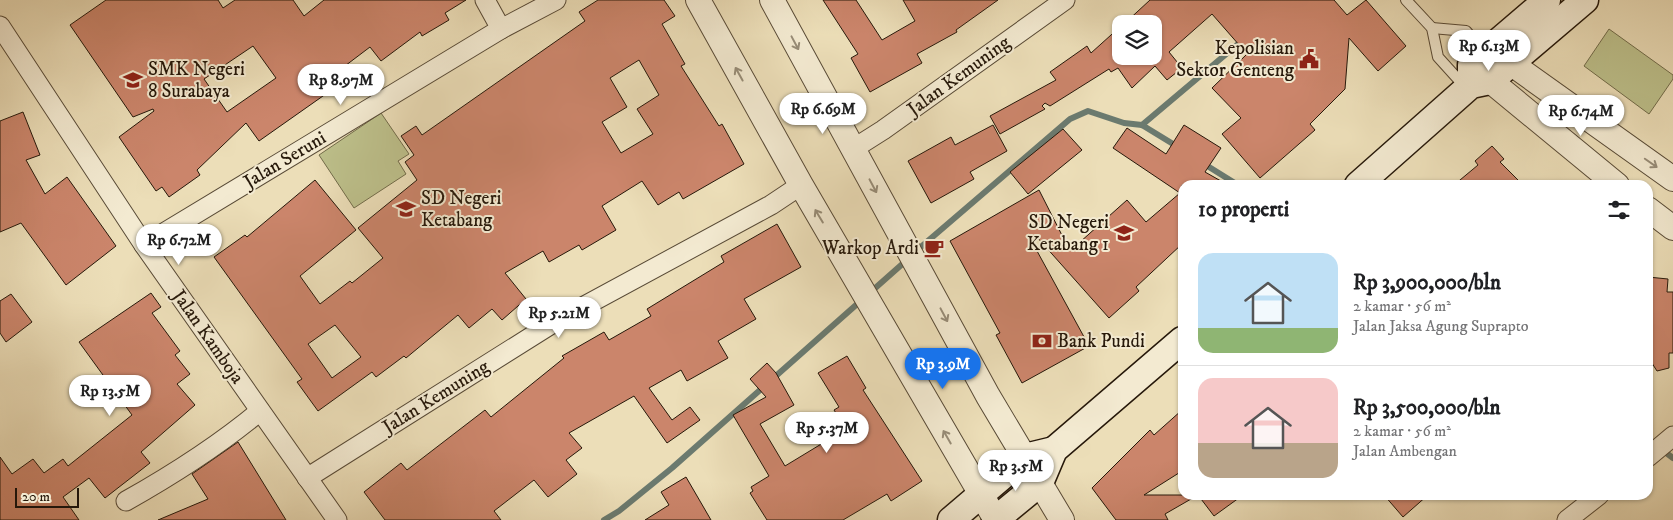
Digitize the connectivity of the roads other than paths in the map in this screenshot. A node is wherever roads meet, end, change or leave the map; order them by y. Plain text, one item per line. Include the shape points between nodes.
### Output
1 (485, 0) edge
2 (556, 0) edge
3 (698, 0) edge
4 (772, 0) edge
5 (1065, 0) edge
6 (1406, 0) edge
7 (1547, 0) edge
8 (1585, 0) edge
9 (0, 26) edge
10 (1432, 28) junction
11 (501, 29) junction
12 (1511, 64) junction
13 (1479, 70) junction
14 (853, 149) junction
15 (1673, 179) edge
16 (1363, 180) edge
17 (1611, 180) edge
18 (801, 185) junction
19 (1653, 213) edge
20 (1673, 228) edge
21 (144, 245) junction
22 (1178, 343) edge
23 (260, 411) junction
24 (1669, 439) edge
25 (1054, 450) junction
26 (1653, 453) edge
27 (1025, 457) junction
28 (307, 478) junction
29 (1040, 483) junction
30 (980, 494) junction
31 (1593, 500) edge
32 (126, 501) dead end
33 (338, 520) edge
34 (951, 520) edge
35 (995, 520) edge
36 (1062, 520) edge
37 (1567, 520) edge

1 - 11 street
2 - 11 street, Jalan Seruni
18 -> 3 street
4 -> 14 street
5 - 14 street, Jalan Kemuning
6 - 10 lane
7 - 13 main road
8 - 12 main road
9 - 21 street, Jalan Kamboja
10 - 13 lane via 1438,57
10 - 13 lane via 1466,32
11 - 21 street, Jalan Seruni
12 - 13 main road
12 -> 15 street
13 - 16 main road
13 - 17 street
14 -> 27 street via 988,396
18 - 28 street, Jalan Kemuning via 771,205 553,323
30 -> 18 street
19 - 20 street
21 - 23 street, Jalan Kamboja
22 - 25 main road
23 - 28 street, Jalan Kamboja
23 - 32 street via 229,438
24 - 26 street
25 - 27 main road
25 - 29 main road
27 - 29 street
27 - 30 main road
28 - 33 street, Jalan Kamboja
29 - 35 main road
29 - 36 street
30 - 34 main road
30 - 35 street
31 - 37 street

